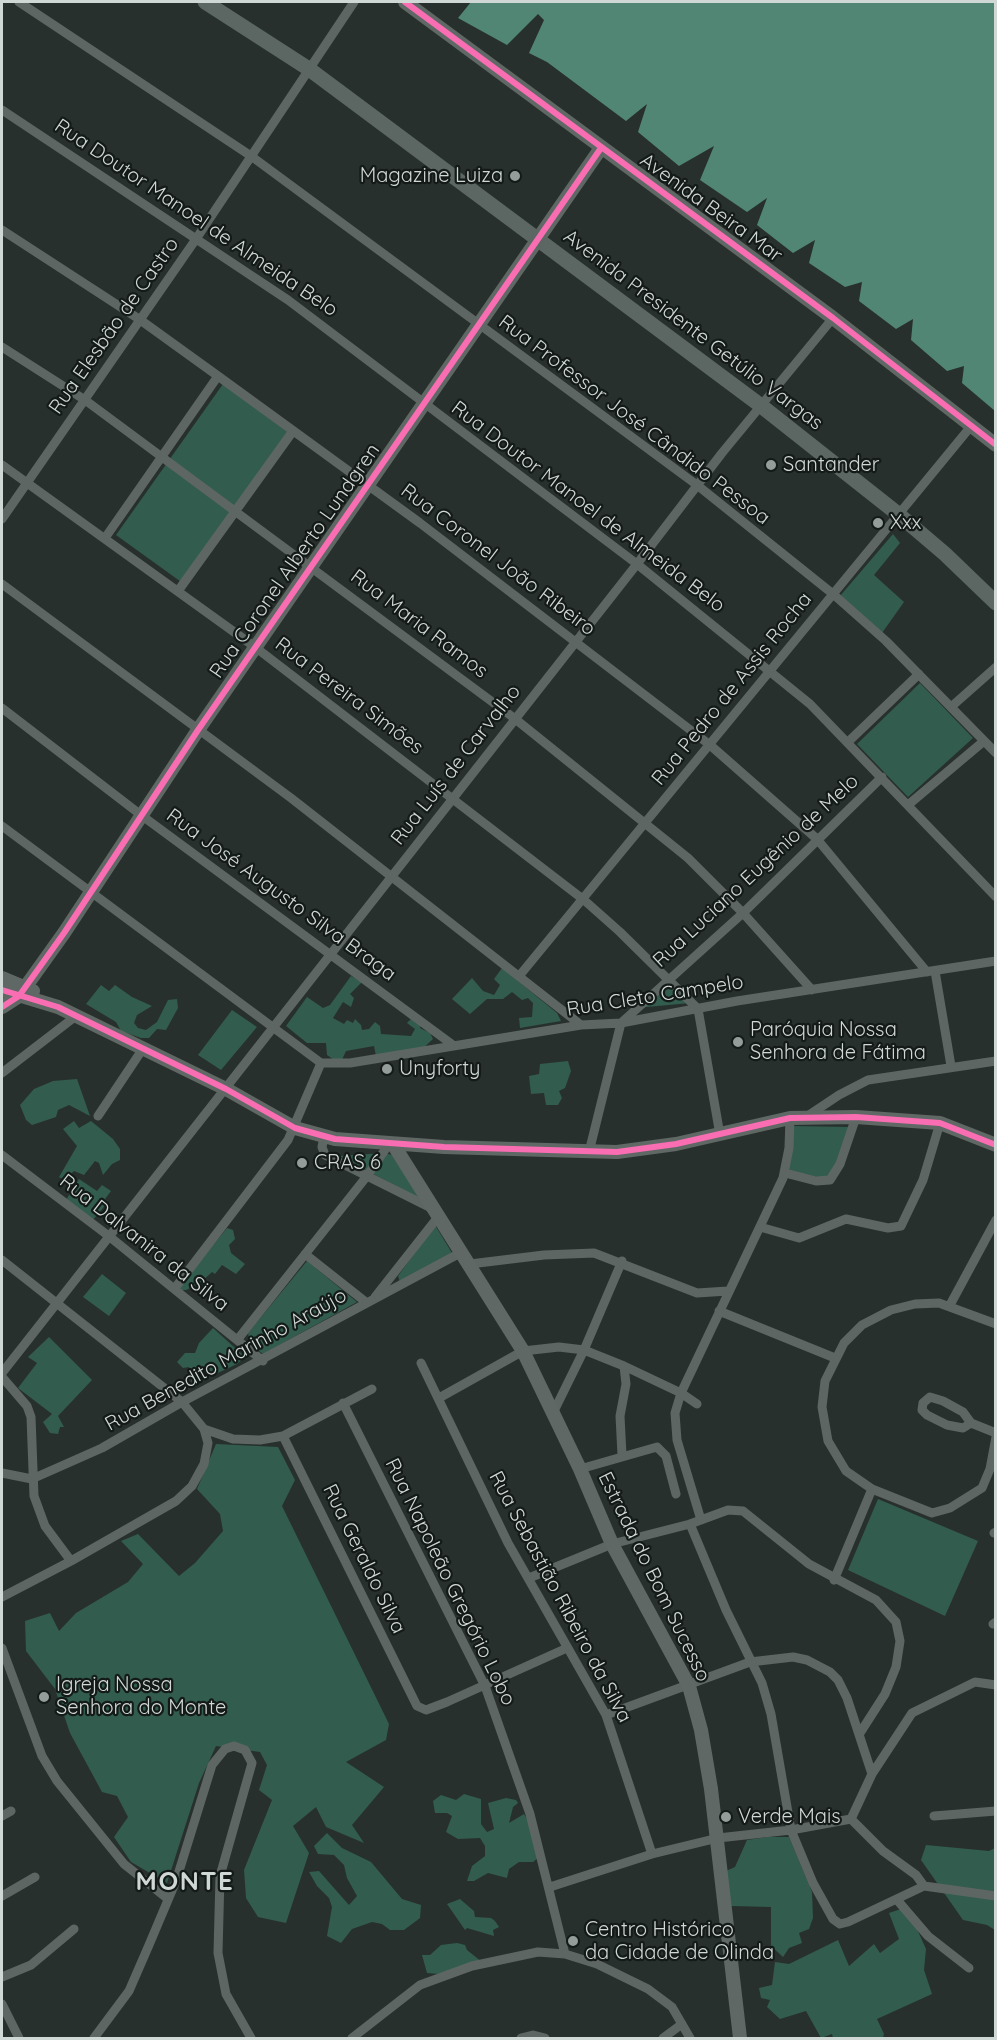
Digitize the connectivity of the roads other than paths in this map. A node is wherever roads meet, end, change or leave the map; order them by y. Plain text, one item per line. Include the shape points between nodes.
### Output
1 (19, 2) edge
2 (205, 2) edge
3 (354, 2) edge
4 (405, 2) edge
5 (309, 69) junction
6 (2, 110) edge
7 (601, 148) junction
8 (251, 156) junction
9 (2, 230) edge
10 (537, 237) junction
11 (196, 239) junction
12 (833, 318) junction
13 (139, 319) junction
14 (476, 325) junction
15 (2, 347) edge
16 (218, 376) junction
17 (85, 400) junction
18 (423, 404) junction
19 (760, 405) junction
20 (972, 425) junction
21 (293, 431) junction
22 (996, 445) edge
23 (161, 457) junction
24 (2, 465) edge
25 (27, 482) junction
26 (369, 485) junction
27 (697, 485) junction
28 (236, 511) junction
29 (898, 514) junction
30 (2, 519) edge
31 (105, 538) junction
32 (637, 564) junction
33 (313, 567) junction
34 (2, 584) edge
35 (178, 591) junction
36 (832, 594) junction
37 (996, 603) edge
38 (576, 641) junction
39 (255, 647) junction
40 (996, 667) edge
41 (770, 670) junction
42 (919, 674) junction
43 (951, 707) junction
44 (2, 708) edge
45 (514, 718) junction
46 (198, 730) junction
47 (984, 741) junction
48 (848, 742) junction
49 (710, 745) junction
50 (996, 753) edge
51 (882, 777) junction
52 (453, 798) junction
53 (908, 805) junction
54 (141, 815) junction
55 (645, 823) junction
56 (2, 826) edge
57 (817, 839) junction
58 (392, 876) junction
59 (91, 892) junction
60 (996, 897) edge
61 (584, 900) junction
62 (743, 913) junction
63 (331, 952) junction
64 (996, 962) edge
65 (931, 972) junction
66 (520, 975) junction
67 (2, 978) edge
68 (666, 981) junction
69 (2, 990) edge
70 (812, 990) junction
71 (22, 992) junction
72 (2, 1007) edge
73 (698, 1009) junction
74 (76, 1016) junction
75 (621, 1023) junction
76 (581, 1025) junction
77 (273, 1028) junction
78 (453, 1045) junction
79 (144, 1047) junction
80 (996, 1061) edge
81 (321, 1063) junction
82 (951, 1066) junction
83 (2, 1071) edge
84 (226, 1089) junction
85 (98, 1116) dead end
86 (806, 1117) junction
87 (856, 1117) junction
88 (790, 1118) junction
89 (940, 1123) junction
90 (295, 1128) junction
91 (720, 1135) junction
92 (324, 1137) junction
93 (391, 1144) junction
94 (996, 1145) edge
95 (589, 1152) junction
96 (2, 1155) edge
97 (784, 1173) junction
98 (367, 1176) junction
99 (436, 1213) junction
100 (996, 1220) edge
101 (760, 1227) junction
102 (110, 1237) junction
103 (462, 1252) junction
104 (305, 1254) junction
105 (2, 1260) edge
106 (622, 1261) junction
107 (470, 1264) junction
108 (175, 1288) junction
109 (728, 1291) junction
110 (58, 1302) junction
111 (370, 1302) junction
112 (950, 1305) junction
113 (719, 1311) junction
114 (996, 1324) edge
115 (238, 1339) junction
116 (584, 1350) junction
117 (523, 1351) junction
118 (835, 1358) junction
119 (263, 1361) junction
120 (421, 1364) dead end
121 (624, 1366) junction
122 (2, 1375) edge
123 (372, 1389) dead end
124 (681, 1392) junction
125 (439, 1398) junction
126 (182, 1402) junction
127 (343, 1403) junction
128 (697, 1404) dead end
129 (553, 1413) junction
130 (972, 1424) junction
131 (204, 1429) junction
132 (996, 1435) edge
133 (283, 1436) junction
134 (622, 1455) junction
135 (580, 1468) junction
136 (2, 1473) edge
137 (32, 1479) junction
138 (872, 1489) junction
139 (676, 1494) dead end
140 (701, 1520) junction
141 (690, 1524) junction
142 (612, 1544) junction
143 (71, 1561) junction
144 (529, 1578) junction
145 (834, 1580) junction
146 (2, 1597) edge
147 (2, 1648) edge
148 (567, 1648) junction
149 (750, 1662) junction
150 (996, 1685) edge
151 (485, 1686) junction
152 (689, 1686) junction
153 (606, 1715) junction
154 (860, 1733) junction
155 (872, 1774) junction
156 (11, 1810) dead end
157 (996, 1811) edge
158 (2, 1816) edge
159 (934, 1816) dead end
160 (851, 1819) junction
161 (792, 1830) junction
162 (718, 1838) junction
163 (652, 1854) junction
164 (35, 1877) dead end
165 (924, 1886) junction
166 (550, 1887) junction
167 (2, 1896) edge
168 (996, 1896) edge
169 (168, 1899) junction
170 (898, 1900) junction
171 (74, 1929) dead end
172 (565, 1954) junction
173 (969, 1968) dead end
174 (2, 1977) edge
175 (2, 2004) edge
176 (682, 2024) junction
177 (19, 2038) edge
178 (94, 2038) edge
179 (251, 2038) edge
180 (352, 2038) edge
181 (521, 2038) edge
182 (545, 2038) edge
183 (663, 2038) edge
184 (690, 2038) edge
185 (740, 2038) edge

1 - 8 street, Rua Professor José Cândido Pessoa
2 - 5 main road, Avenida Presidente Getúlio Vargas
3 - 5 street, Rua Elesbão de Castro
4 - 7 street, Avenida Beira Mar
5 - 8 street, Rua Elesbão de Castro
5 - 10 main road, Avenida Presidente Getúlio Vargas
6 - 11 street, Rua Doutor Manoel de Almeida Belo
7 - 10 street, Rua Coronel Alberto Lundgren
7 - 12 street, Avenida Beira Mar
8 - 11 street, Rua Elesbão de Castro
8 - 14 street, Rua Professor José Cândido Pessoa
9 - 13 street, Rua Coronel João Ribeiro
10 - 14 street, Rua Coronel Alberto Lundgren
10 - 19 main road, Avenida Presidente Getúlio Vargas
11 - 13 street, Rua Elesbão de Castro
11 - 18 street, Rua Doutor Manoel de Almeida Belo via 288,300
12 - 19 street, Rua Luís de Carvalho
12 - 20 street, Avenida Beira Mar
13 - 16 street, Rua Coronel João Ribeiro
13 - 17 street, Rua Elesbão de Castro
14 - 18 street, Rua Coronel Alberto Lundgren
14 - 27 street, Rua Professor José Cândido Pessoa
15 - 17 street, Rua Maria Ramos
16 - 21 street, Rua Coronel João Ribeiro
16 - 23 street
17 - 23 street, Rua Maria Ramos
17 - 25 street, Rua Elesbão de Castro
18 - 26 street, Rua Coronel Alberto Lundgren
18 - 32 street, Rua Doutor Manoel de Almeida Belo
19 - 27 street, Rua Luís de Carvalho
19 - 29 main road, Avenida Presidente Getúlio Vargas
20 - 22 street, Avenida Beira Mar
20 - 29 street, Rua Pedro de Assis Rocha
21 - 26 street, Rua Coronel João Ribeiro
21 - 28 street
23 - 28 street, Rua Maria Ramos
23 - 31 street
24 - 25 street, Rua Pereira Simões
25 - 30 street, Rua Elesbão de Castro
25 - 31 street, Rua Pereira Simões
26 - 33 street, Rua Coronel Alberto Lundgren
26 - 38 street, Rua Coronel João Ribeiro
27 - 32 street, Rua Luís de Carvalho
27 - 36 street, Rua Professor José Cândido Pessoa
28 - 33 street, Rua Maria Ramos
28 - 35 street
29 - 36 street, Rua Pedro de Assis Rocha
29 - 37 main road, Avenida Presidente Getúlio Vargas
31 - 35 street, Rua Pereira Simões
32 - 38 street, Rua Luís de Carvalho
32 - 41 street, Rua Doutor Manoel de Almeida Belo
33 - 39 street, Rua Coronel Alberto Lundgren
33 - 45 street, Rua Maria Ramos
34 - 46 street
35 - 39 street, Rua Pereira Simões
36 - 41 street, Rua Pedro de Assis Rocha
36 - 42 street, Rua Professor José Cândido Pessoa
38 - 45 street, Rua Luís de Carvalho
38 - 49 street, Rua Coronel João Ribeiro
39 - 46 street, Rua Coronel Alberto Lundgren
39 - 52 street, Rua Pereira Simões
40 - 43 street
41 - 48 street, Rua Doutor Manoel de Almeida Belo
41 - 49 street, Rua Pedro de Assis Rocha
42 - 43 street, Rua Professor José Cândido Pessoa
42 - 48 street
43 - 47 street, Rua Professor José Cândido Pessoa
44 - 54 street, Rua José Augusto Silva Braga
45 - 52 street, Rua Luís de Carvalho
45 - 55 street, Rua Maria Ramos
46 - 54 street, Rua Coronel Alberto Lundgren
46 - 58 street
47 - 50 street, Rua Professor José Cândido Pessoa
47 - 53 street
48 - 51 street, Rua Doutor Manoel de Almeida Belo
49 - 55 street, Rua Pedro de Assis Rocha
49 - 57 street, Rua Coronel João Ribeiro
51 - 53 street, Rua Doutor Manoel de Almeida Belo
51 - 57 street, Rua Luciano Eugênio de Melo
52 - 58 street, Rua Luís de Carvalho
52 - 61 street, Rua Pereira Simões
53 - 60 street, Rua Doutor Manoel de Almeida Belo
54 - 59 street, Rua Coronel Alberto Lundgren
54 - 63 street, Rua José Augusto Silva Braga
55 - 61 street, Rua Pedro de Assis Rocha
55 - 62 street, Rua Maria Ramos via 688,858
56 - 59 street
57 - 62 street, Rua Luciano Eugênio de Melo
57 - 65 street, Rua Coronel João Ribeiro
58 - 63 street, Rua Luís de Carvalho
58 - 66 street
59 - 71 street, Rua Coronel Alberto Lundgren
59 - 77 street
61 - 66 street, Rua Pedro de Assis Rocha
61 - 68 street, Rua Pereira Simões
62 - 68 street, Rua Luciano Eugênio de Melo
62 - 70 street, Rua Maria Ramos
63 - 77 street, Rua Luís de Carvalho
63 - 78 street, Rua José Augusto Silva Braga
64 - 65 street, Rua Cleto Campelo
65 - 70 street, Rua Cleto Campelo
65 - 82 street
66 - 76 street
67 - 71 street
68 - 73 street, Rua Pereira Simões
68 - 75 street, Rua Luciano Eugênio de Melo
69 - 71 street
70 - 73 street, Rua Cleto Campelo
71 - 72 street
71 - 74 street
73 - 75 street, Rua Cleto Campelo
73 - 91 street
74 - 79 street
74 - 83 street
75 - 76 street, Rua Cleto Campelo
75 - 95 street
76 - 78 street, Rua Cleto Campelo
77 - 81 street
77 - 84 street, Rua Luís de Carvalho
78 - 81 street, Rua Cleto Campelo via 350,1063
79 - 84 street
79 - 85 street
80 - 82 street
81 - 90 street
82 - 86 street via 868,1080
84 - 90 street
84 - 102 street, Rua Luís de Carvalho
86 - 87 street
86 - 88 street
87 - 89 street
87 - 97 street via 840,1164 830,1180 816,1181
88 - 91 street
88 - 97 street
89 - 94 street
89 - 101 street via 923,1180 901,1226 888,1228 846,1219 799,1238
90 - 92 street
90 - 108 street
91 - 95 street via 636,1151
92 - 93 street
92 - 98 street via 325,1155
93 - 95 street
93 - 98 street
93 - 99 street, Estrada do Bom Sucesso
96 - 102 street, Rua Dalvanira da Silva
97 - 101 street
98 - 99 street
98 - 104 street
99 - 103 street, Estrada do Bom Sucesso
99 - 111 street
100 - 112 street
101 - 109 street
102 - 108 street, Rua Dalvanira da Silva
102 - 110 street, Rua Luís de Carvalho
103 - 107 street, Estrada do Bom Sucesso
103 - 111 street, Rua Benedito Marinho Araújo
104 - 111 street
104 - 115 street
105 - 110 street
106 - 107 street via 584,1252
106 - 109 street via 697,1293
106 - 116 street
107 - 117 street, Estrada do Bom Sucesso
108 - 115 street, Rua Dalvanira da Silva
109 - 113 street
110 - 122 street, Rua Luís de Carvalho
110 - 126 street
111 - 119 street, Rua Benedito Marinho Araújo
112 - 114 street
112 - 118 street via 928,1302 891,1310 853,1332
113 - 118 street
113 - 124 street
115 - 119 street, Rua Dalvanira da Silva
116 - 117 street via 559,1347
116 - 121 street
116 - 129 street
117 - 125 street
117 - 129 street, Estrada do Bom Sucesso
118 - 138 street via 822,1393 825,1430 838,1461
119 - 126 street, Rua Benedito Marinho Araújo
120 - 125 street, Rua Sebastião Ribeiro da Silva
121 - 124 street
121 - 134 street
122 - 137 street via 29,1410
123 - 127 street
124 - 128 street
124 - 140 street via 675,1413 676,1434
125 - 144 street, Rua Sebastião Ribeiro da Silva via 508,1543
126 - 131 street
126 - 137 street, Rua Benedito Marinho Araújo via 102,1448
127 - 133 street
127 - 151 street, Rua Napoleão Gregório Lobo
129 - 135 street, Estrada do Bom Sucesso
130 - 130 street via 951,1404 933,1397 924,1400 922,1410 942,1423 960,1428
130 - 132 street
131 - 133 street via 232,1438 260,1440
131 - 143 street via 208,1443 204,1464 192,1486 176,1501
132 - 138 street via 982,1488 951,1508 929,1513
133 - 151 street, Rua Geraldo Silva via 417,1706 426,1710
134 - 135 street
134 - 139 street via 660,1448 666,1456
135 - 142 street, Estrada do Bom Sucesso
136 - 137 street
137 - 143 street via 40,1514
138 - 145 street
140 - 141 street
140 - 145 street via 734,1509 748,1514
141 - 142 street
141 - 149 street
142 - 144 street
142 - 152 street, Estrada do Bom Sucesso
143 - 146 street
144 - 148 street, Rua Sebastião Ribeiro da Silva
145 - 154 street via 876,1600 891,1615 899,1631 891,1682
147 - 169 street via 42,1756 57,1781 124,1864
148 - 151 street
148 - 153 street, Rua Sebastião Ribeiro da Silva
149 - 152 street
149 - 154 street via 793,1657 831,1672 847,1698
149 - 161 street via 762,1683 771,1714
150 - 155 street via 975,1682 912,1713
151 - 166 street, Rua Napoleão Gregório Lobo via 530,1814
152 - 153 street
152 - 162 street, Estrada do Bom Sucesso via 701,1730
153 - 163 street, Rua Sebastião Ribeiro da Silva
154 - 155 street
155 - 160 street
156 - 158 street
157 - 159 street
160 - 161 street
160 - 165 street
161 - 162 street
161 - 170 street via 822,1901 838,1923
162 - 163 street
162 - 185 street, Estrada do Bom Sucesso
163 - 166 street
164 - 167 street
165 - 168 street
165 - 170 street
166 - 172 street, Rua Napoleão Gregório Lobo
169 - 178 street via 129,1991
169 - 179 street via 212,1765 228,1747 240,1748 252,1763 220,1876 218,1953 226,1994
170 - 173 street via 928,1936
171 - 174 street via 31,1965
172 - 176 street via 597,1964 648,1989 672,2007
172 - 180 street via 538,1952 502,1958 442,1976 412,1990
175 - 177 street
176 - 183 street
176 - 184 street
181 - 182 street

